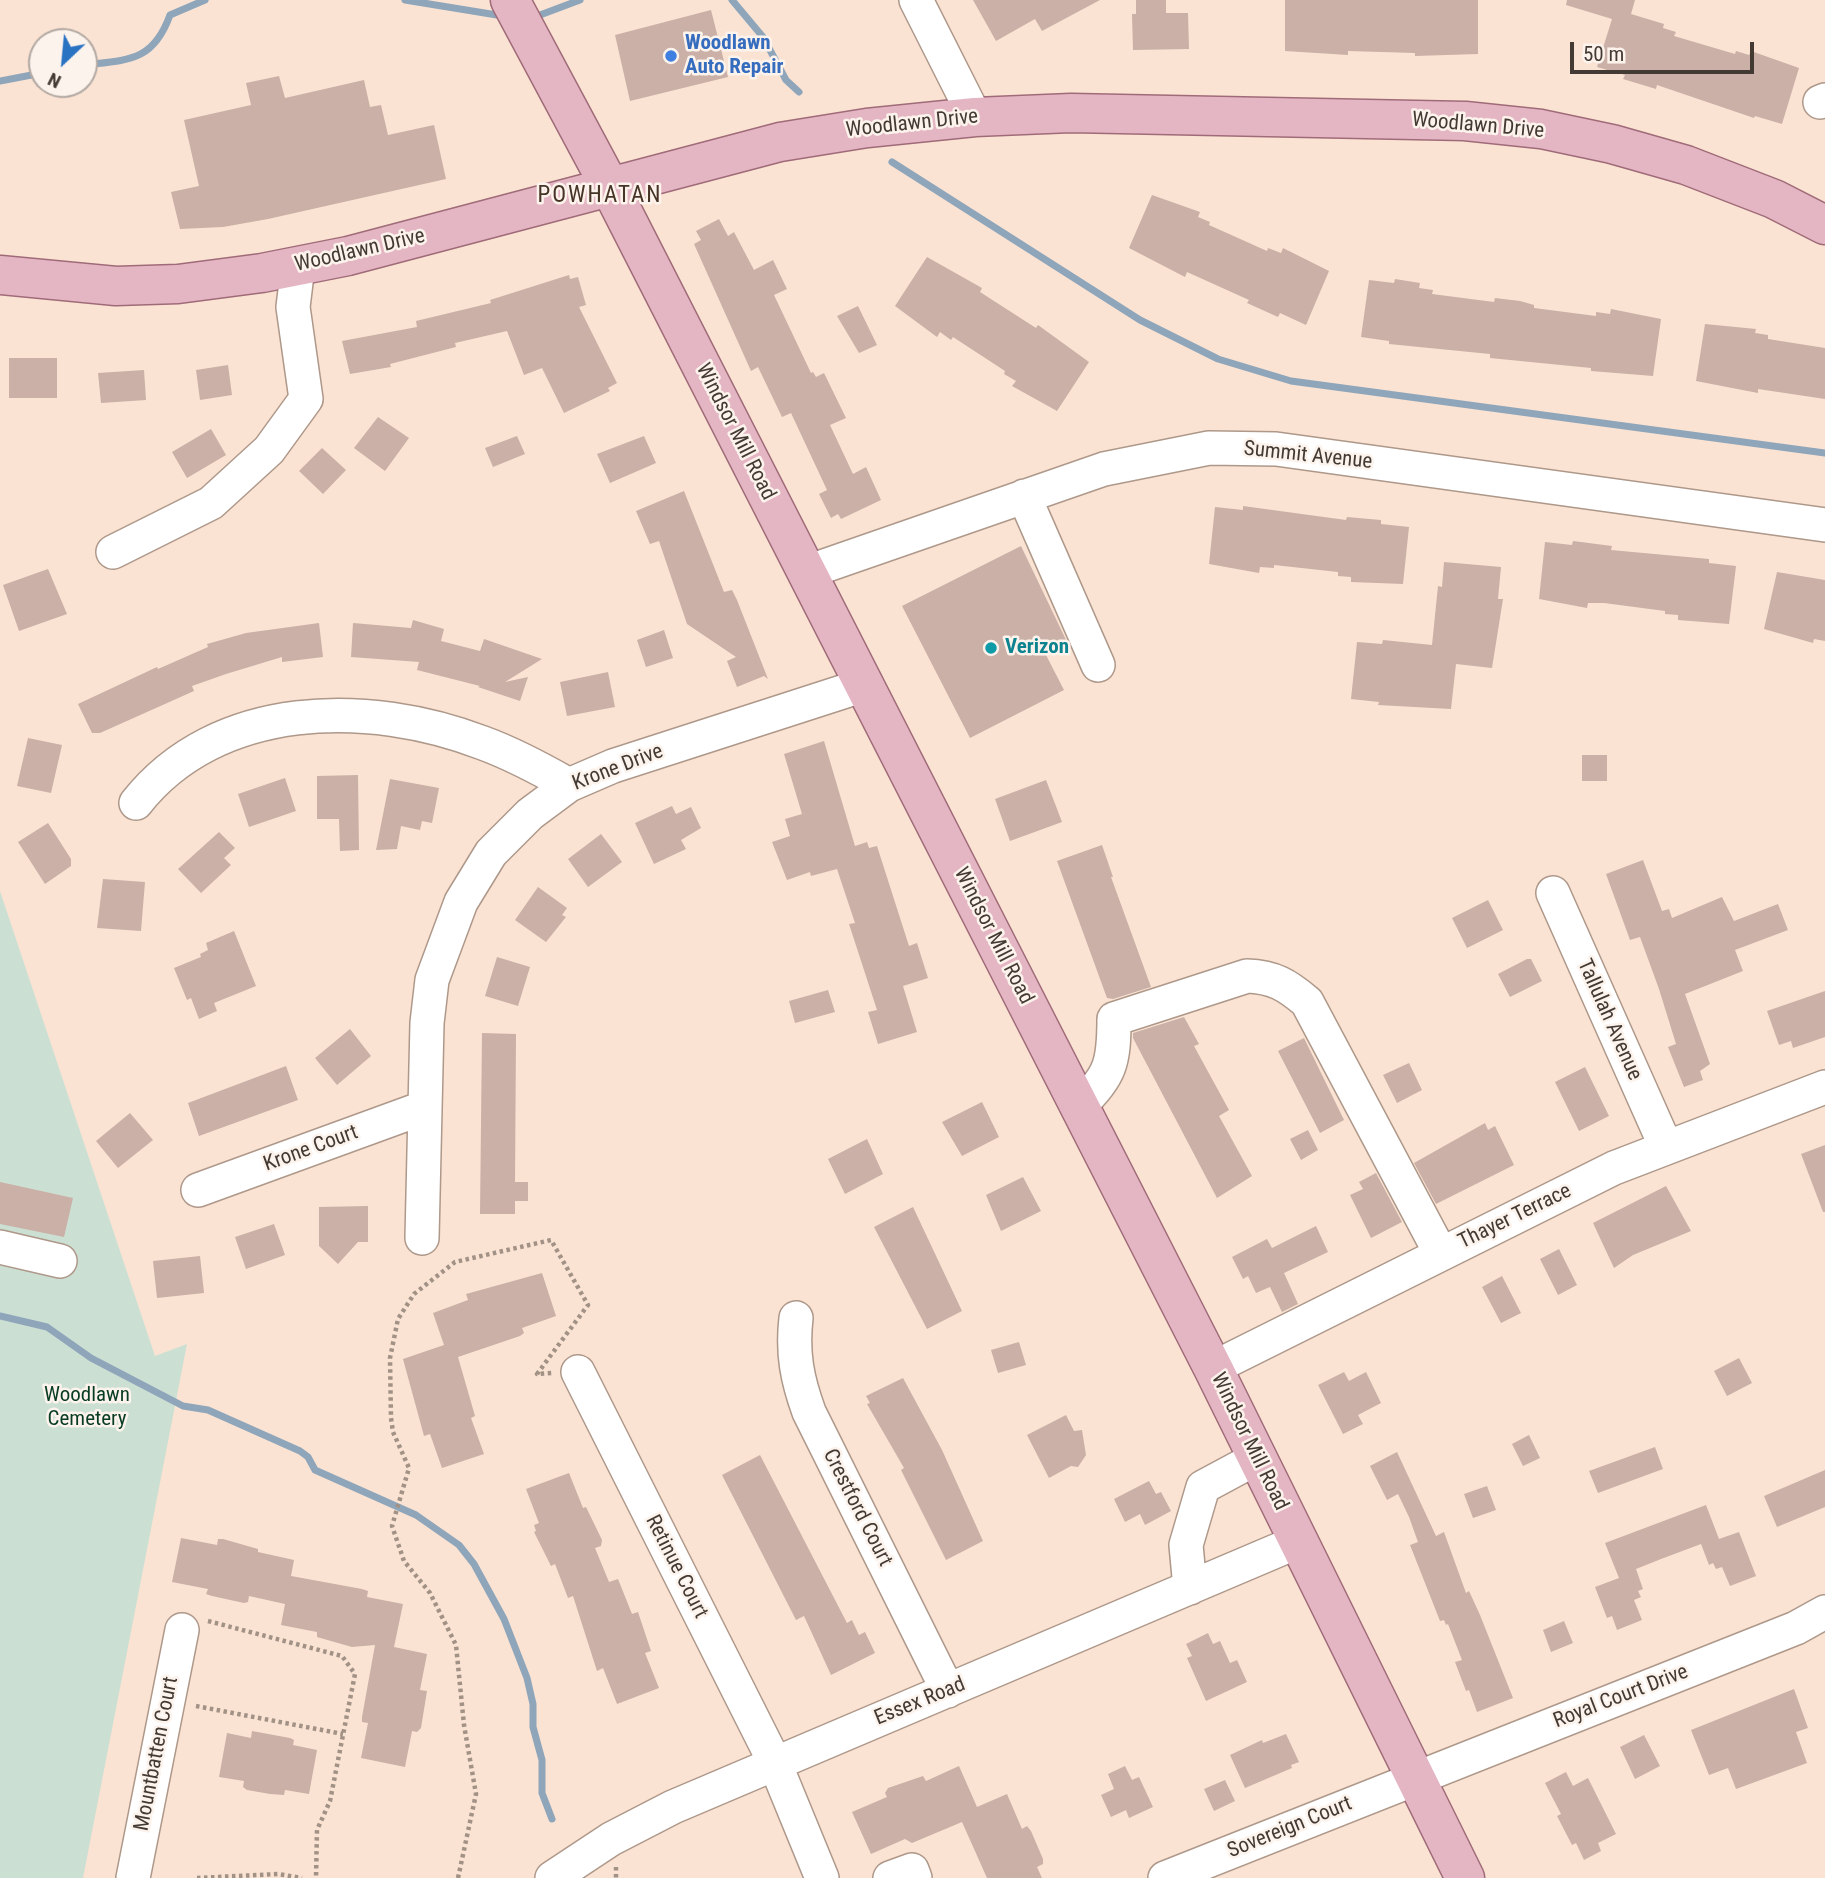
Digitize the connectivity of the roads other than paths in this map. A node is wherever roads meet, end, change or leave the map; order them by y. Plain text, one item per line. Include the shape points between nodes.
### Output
1 (916, 0) edge
2 (516, 12) edge
3 (975, 117) junction
4 (610, 187) junction
5 (1825, 225) edge
6 (298, 266) junction
7 (0, 275) edge
8 (1024, 496) junction
9 (1825, 525) edge
10 (113, 552) dead end
11 (807, 572) junction
12 (1098, 666) dead end
13 (864, 685) junction
14 (569, 785) junction
15 (136, 803) dead end
16 (1553, 893) dead end
17 (1825, 1087) edge
18 (1079, 1106) junction
19 (423, 1108) junction
20 (1665, 1147) junction
21 (198, 1190) dead end
22 (422, 1238) dead end
23 (0, 1247) edge
24 (1441, 1254) junction
25 (60, 1261) dead end
26 (796, 1318) dead end
27 (1213, 1368) junction
28 (578, 1372) road end
29 (1256, 1458) junction
30 (1297, 1542) junction
31 (1191, 1588) junction
32 (1825, 1612) edge
33 (182, 1630) road end
34 (948, 1691) junction
35 (774, 1761) junction
36 (1414, 1779) junction
37 (133, 1878) edge
38 (552, 1878) edge
39 (822, 1878) edge
40 (890, 1878) edge
41 (915, 1878) edge
42 (1165, 1878) edge
43 (1465, 1878) edge

1 - 3 street
2 - 4 main road, Windsor Mill Road
3 - 4 main road, Woodlawn Drive via 780,142
3 - 5 main road, Woodlawn Drive via 1071,113 1465,121 1541,129 1686,164
4 - 6 main road, Woodlawn Drive
4 - 11 main road, Windsor Mill Road
6 - 7 main road, Woodlawn Drive via 178,285 116,286
6 - 10 street via 293,307 306,399 269,450 211,503
8 - 9 street, Summit Avenue via 1151,457 1209,448 1276,449
8 - 11 street, Summit Avenue
8 - 12 street
11 - 13 main road, Windsor Mill Road
13 - 14 street, Krone Drive via 613,766
13 - 18 main road, Windsor Mill Road
14 - 15 street via 481,742 387,719 338,715 251,726 216,739 153,780
14 - 19 street, Krone Drive via 530,814 491,853 461,902 432,980
16 - 20 street, Tallulah Avenue
17 - 20 street, Thayer Terrace
18 - 24 street via 1108,1073 1114,1052 1114,1019 1236,978 1268,977 1286,984 1307,1002
18 - 27 main road, Windsor Mill Road
19 - 21 street, Krone Court
19 - 22 street, Krone Drive
20 - 24 street, Thayer Terrace
23 - 25 street
24 - 27 street, Thayer Terrace
26 - 34 street, Crestford Court via 792,1350 808,1412
27 - 29 main road, Windsor Mill Road
28 - 35 street, Retinue Court
29 - 30 main road, Windsor Mill Road
29 - 31 street via 1203,1487 1186,1545
30 - 31 street, Essex Road
30 - 36 main road, Windsor Mill Road
31 - 34 street, Essex Road
32 - 36 street, Royal Court Drive via 1796,1628
33 - 37 street, Mountbatten Court
34 - 35 street, Essex Road
35 - 38 street, Essex Road via 611,1839
35 - 39 street, Retinue Court
36 - 42 street, Sovereign Court
36 - 43 main road, Windsor Mill Road
40 - 41 street via 912,1870

